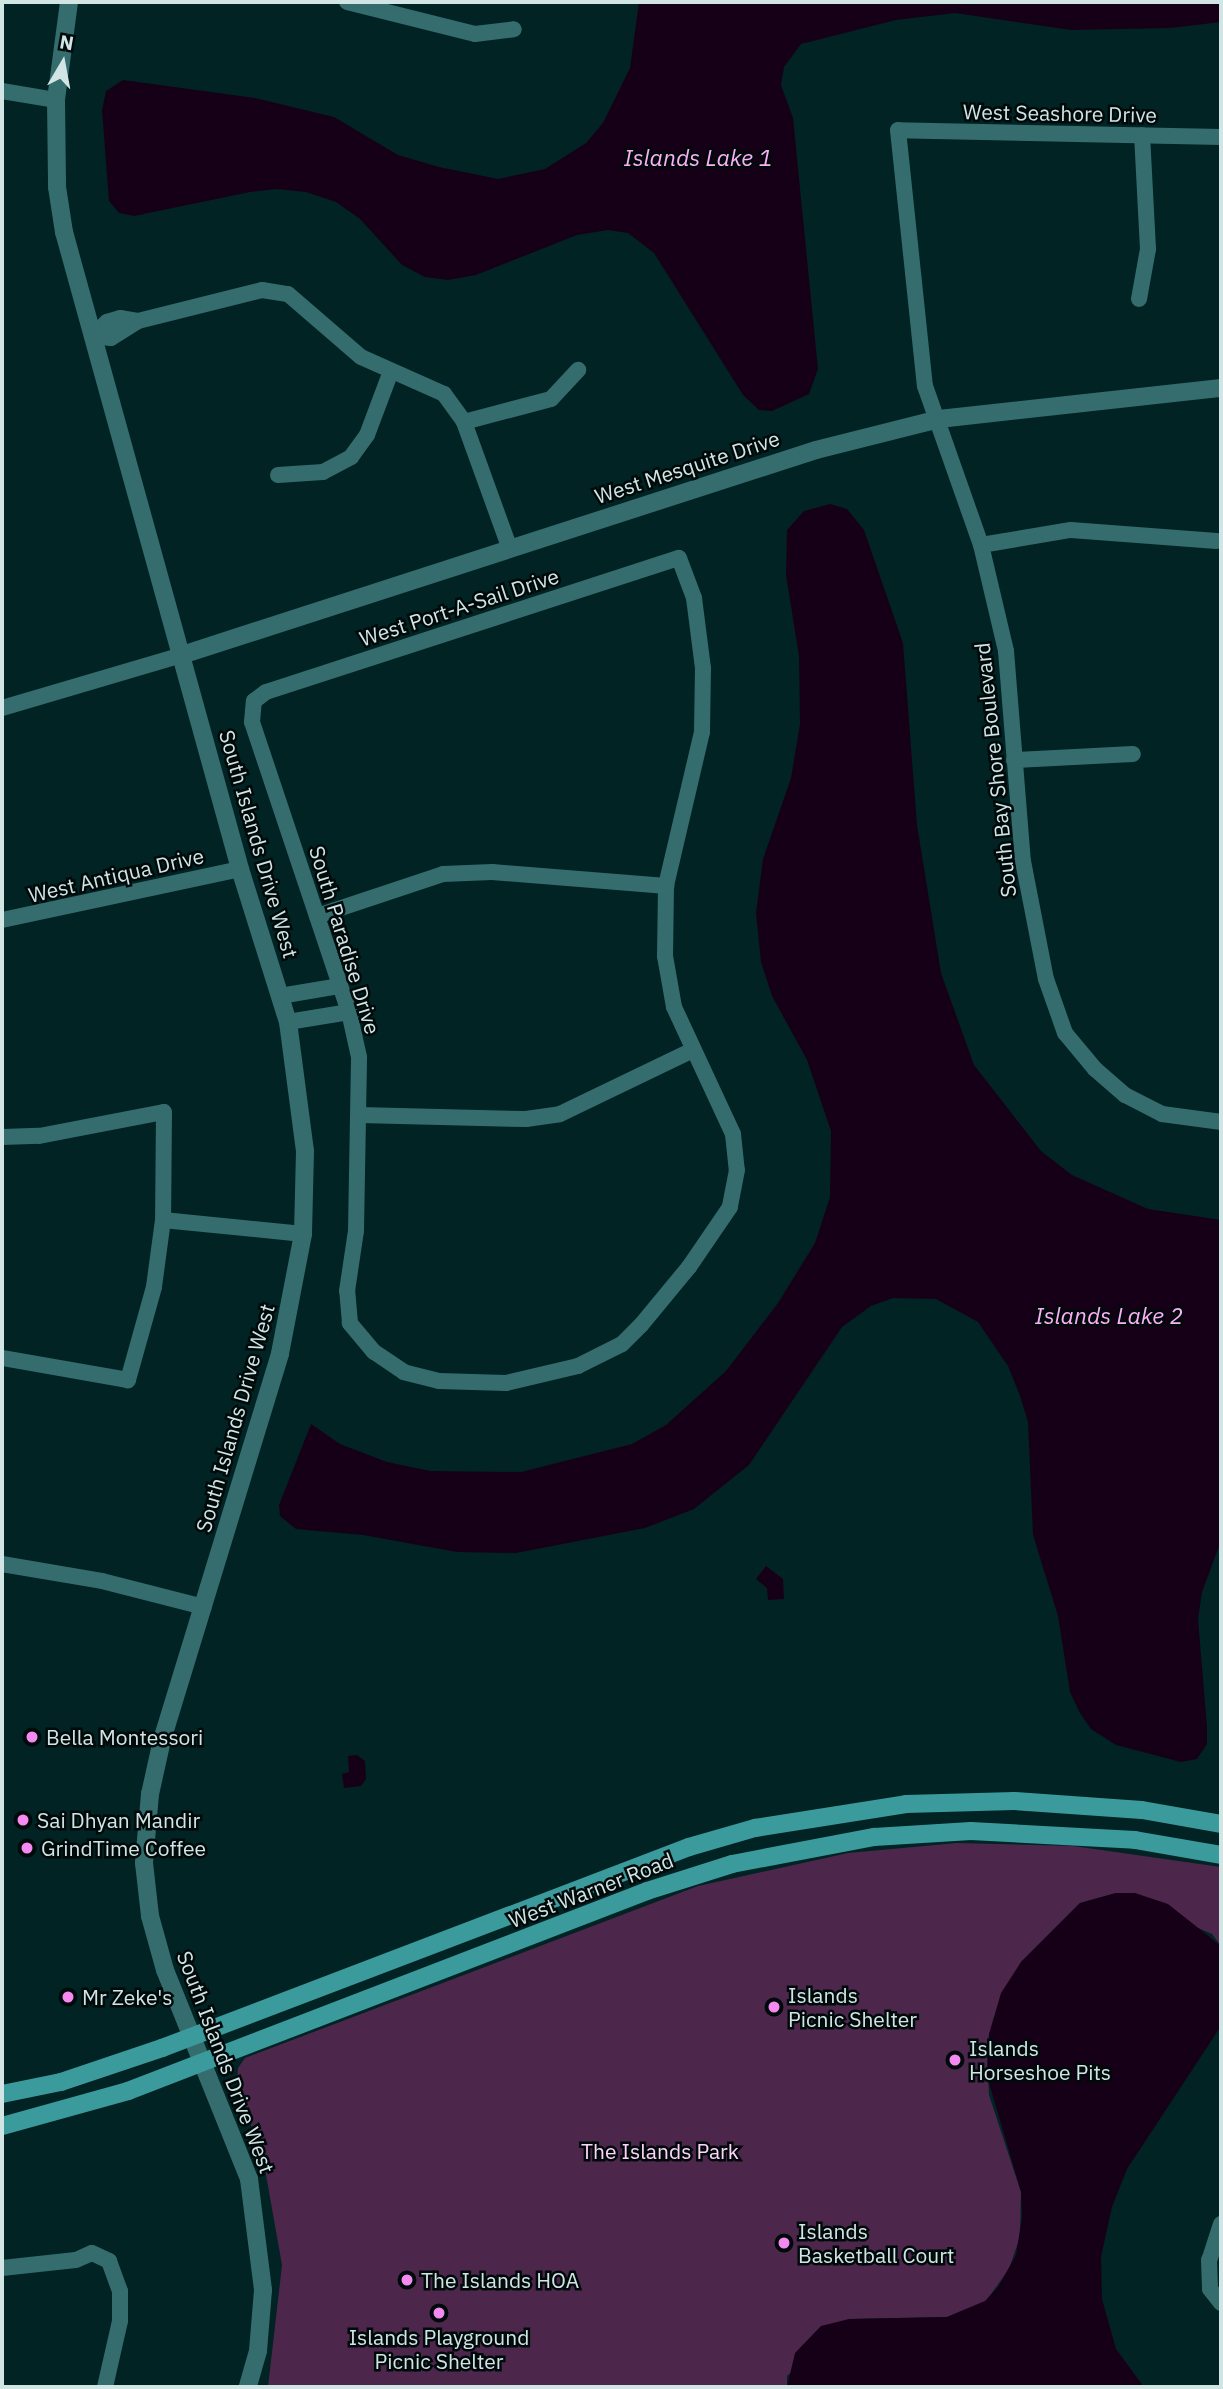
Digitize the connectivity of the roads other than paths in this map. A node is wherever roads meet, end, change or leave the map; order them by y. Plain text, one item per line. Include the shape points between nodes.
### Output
1 (69, 2) edge
2 (347, 2) edge
3 (514, 29) dead end
4 (2, 91) edge
5 (56, 100) junction
6 (898, 130) joint
7 (1142, 135) junction
8 (1221, 137) edge
9 (1139, 299) dead end
10 (92, 336) junction
11 (578, 370) dead end
12 (391, 371) junction
13 (1221, 388) edge
14 (939, 419) junction
15 (464, 422) junction
16 (278, 475) dead end
17 (1217, 541) dead end
18 (981, 545) junction
19 (510, 549) junction
20 (182, 655) junction
21 (254, 701) joint
22 (2, 708) edge
23 (1133, 754) dead end
24 (1014, 760) junction
25 (240, 869) junction
26 (666, 886) junction
27 (317, 916) junction
28 (2, 920) edge
29 (340, 986) junction
30 (280, 996) junction
31 (349, 1012) junction
32 (289, 1022) junction
33 (693, 1050) junction
34 (359, 1115) junction
35 (1221, 1122) edge
36 (2, 1137) edge
37 (163, 1220) junction
38 (303, 1234) junction
39 (2, 1358) edge
40 (2, 1564) edge
41 (204, 1607) junction
42 (1221, 1824) edge
43 (1221, 1855) edge
44 (190, 2038) junction
45 (199, 2063) junction
46 (2, 2094) edge
47 (2, 2126) edge
48 (1221, 2224) edge
49 (2, 2268) edge
50 (1221, 2303) edge
51 (105, 2387) edge
52 (248, 2387) edge

1 - 5 street, South Islands Drive West
2 - 3 street via 475,34
4 - 5 street
5 - 10 street, South Islands Drive West via 60,210
6 - 7 street, West Seashore Drive
6 - 14 street, South Bay Shore Boulevard via 925,386
7 - 8 street, West Seashore Drive
7 - 9 street via 1148,249
10 - 12 street via 120,318 138,321 262,289 288,294 313,311 335,338
10 - 20 street, South Islands Drive West
11 - 15 street via 551,399
12 - 15 street via 419,379 444,394
12 - 16 street via 367,435 351,457 323,472
13 - 14 street, West Mesquite Drive
14 - 18 street, South Bay Shore Boulevard
14 - 19 street, West Mesquite Drive via 780,460
15 - 19 street
17 - 18 street via 1071,530
18 - 24 street, South Bay Shore Boulevard via 1006,651
19 - 20 street, West Mesquite Drive
20 - 22 street
20 - 25 street, South Islands Drive West
21 - 26 street, West Port-A-Sail Drive via 266,692 679,558 694,598 703,668 702,732
21 - 27 street, South Paradise Drive via 252,722
23 - 24 street
24 - 35 street, South Bay Shore Boulevard via 1023,861 1046,979 1065,1033 1094,1069 1125,1095 1161,1114
25 - 28 street, West Antiqua Drive
25 - 30 street, South Islands Drive West
26 - 27 street via 492,872 443,874
26 - 33 street via 665,956 674,1007
27 - 29 street, South Paradise Drive
29 - 30 street
29 - 31 street, South Paradise Drive
30 - 32 street, South Islands Drive West
31 - 32 street
31 - 34 street, South Paradise Drive via 359,1057
32 - 38 street, South Islands Drive West via 304,1138
33 - 34 street via 560,1114 526,1119
33 - 34 street, South Paradise Drive via 733,1134 737,1170 730,1206 689,1268 622,1344 578,1366 506,1383 439,1381 404,1372 374,1352 350,1323 347,1291 356,1231
36 - 37 street via 39,1136 164,1112
37 - 38 street
37 - 39 street via 155,1287 128,1380
38 - 41 street, South Islands Drive West via 280,1354
40 - 41 street via 102,1581
41 - 44 street, South Islands Drive West via 162,1740 150,1794 144,1863 150,1916
42 - 44 main road, West Warner Road via 1142,1810 1014,1801 906,1804 755,1828 676,1852
43 - 45 main road, West Warner Road via 1135,1840 971,1831 874,1838 732,1864 647,1891
44 - 45 street, South Islands Drive West
44 - 46 main road, West Warner Road via 61,2082
45 - 47 main road, West Warner Road via 75,2109
45 - 52 street, South Islands Drive West via 227,2115 249,2179 259,2241 263,2290 258,2351
48 - 50 street via 1209,2260 1210,2289
49 - 51 street via 76,2260 92,2253 109,2261 120,2291 120,2321

